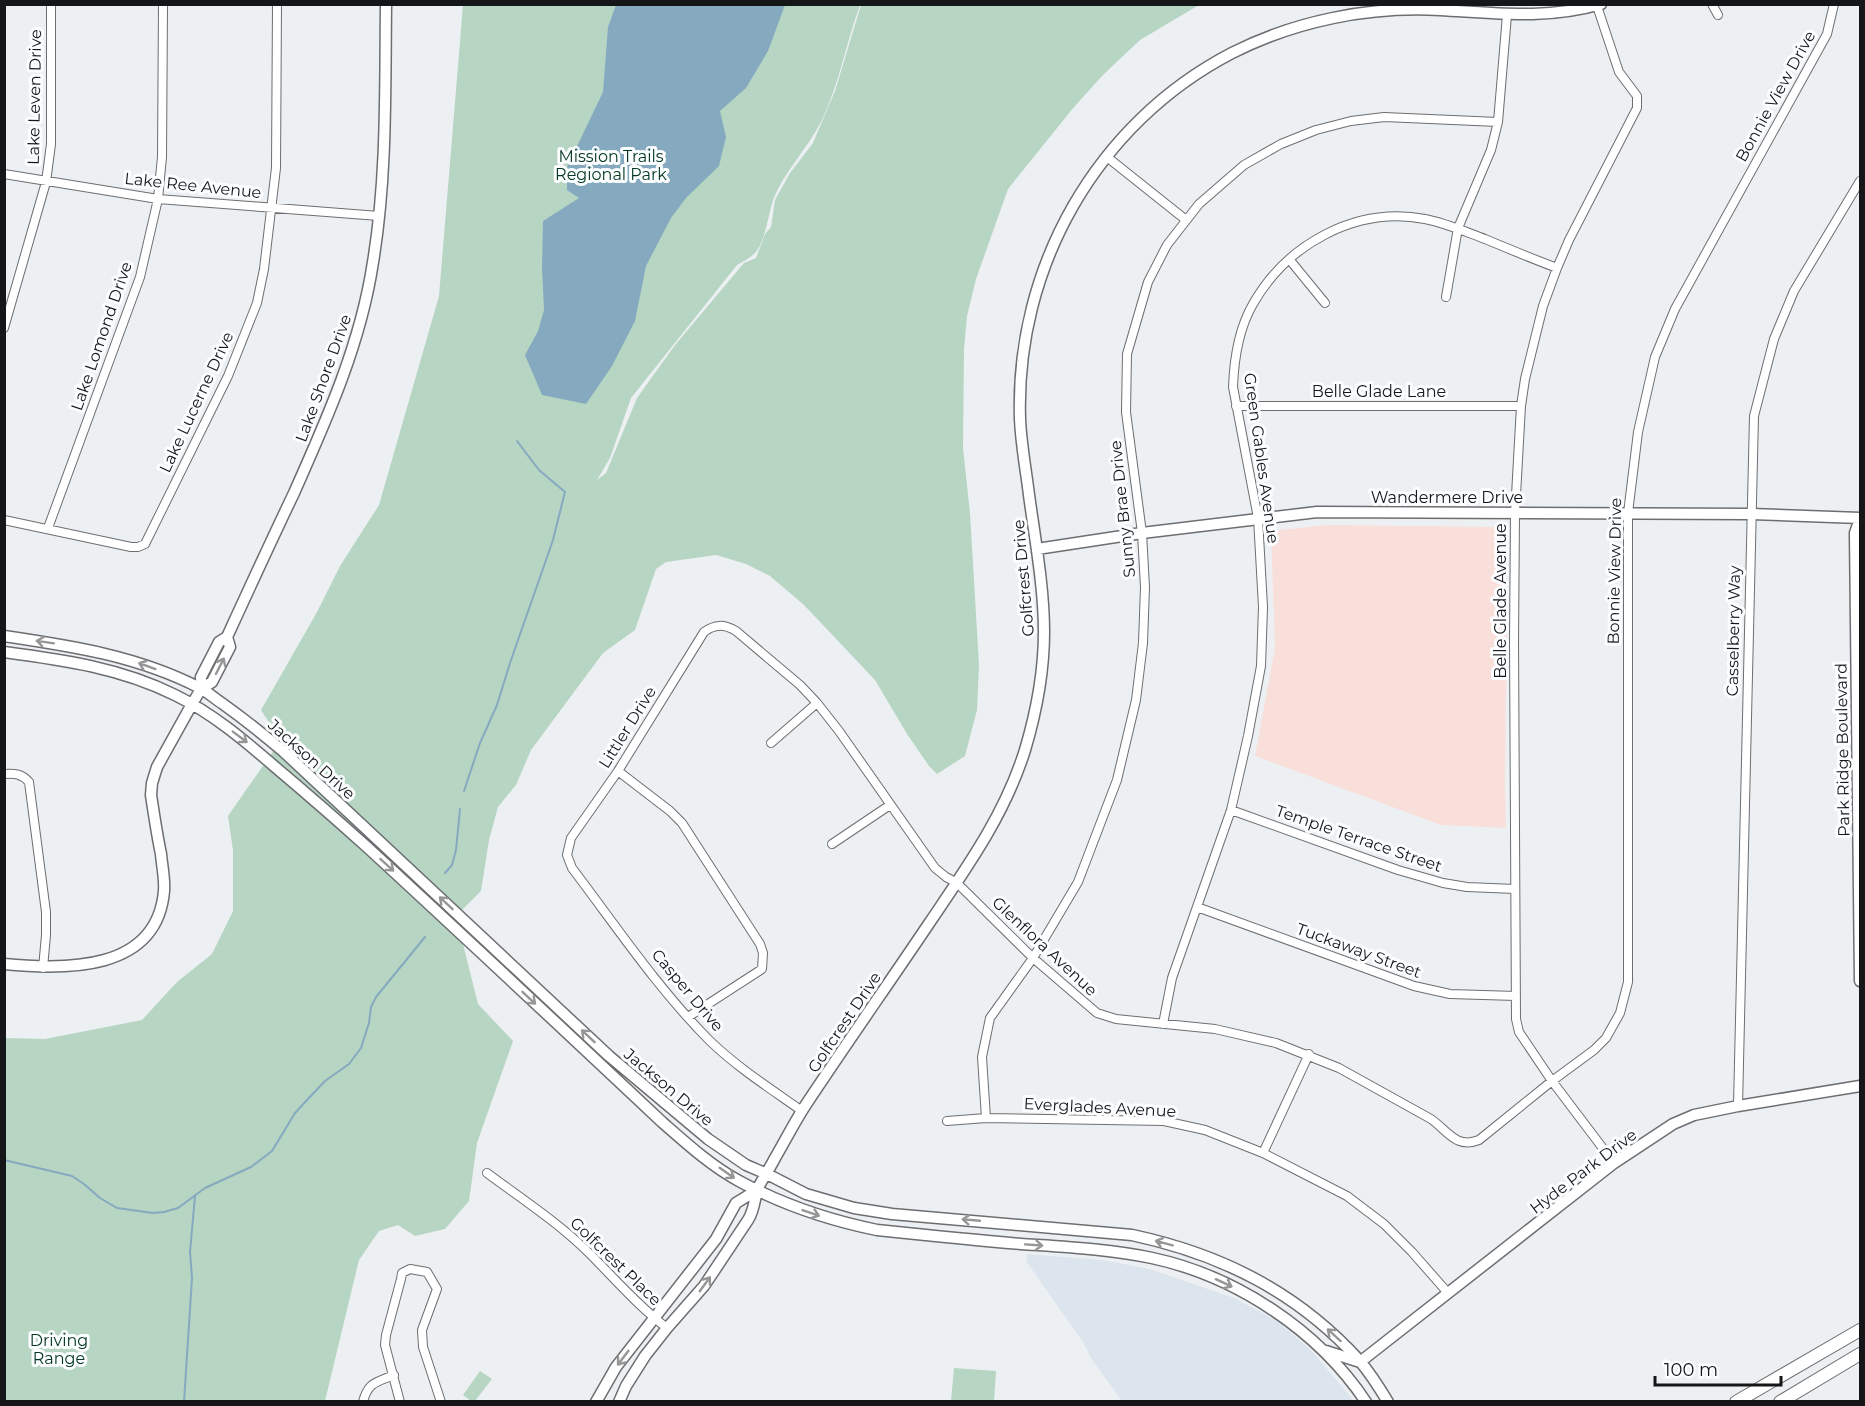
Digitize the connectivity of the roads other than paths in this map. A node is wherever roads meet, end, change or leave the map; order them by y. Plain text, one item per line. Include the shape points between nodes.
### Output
1 (51, 4) edge
2 (163, 4) edge
3 (277, 4) edge
4 (386, 4) edge
5 (1712, 4) edge
6 (1834, 4) edge
7 (1599, 5) edge
8 (1503, 12) edge
9 (1718, 15) dead end
10 (1498, 122) junction
11 (1107, 157) junction
12 (4, 174) edge
13 (1860, 181) edge
14 (46, 182) junction
15 (158, 199) junction
16 (270, 208) junction
17 (379, 216) junction
18 (1186, 219) junction
19 (1458, 228) junction
20 (1289, 259) junction
21 (1557, 268) junction
22 (1446, 297) dead end
23 (1325, 303) dead end
24 (4, 328) edge
25 (1236, 405) junction
26 (1521, 406) junction
27 (1515, 513) junction
28 (1628, 513) junction
29 (1751, 514) junction
30 (1258, 518) junction
31 (1860, 519) edge
32 (4, 520) edge
33 (48, 528) junction
34 (1142, 533) junction
35 (1036, 549) junction
36 (736, 631) joint
37 (4, 636) edge
38 (4, 652) edge
39 (201, 689) junction
40 (816, 703) junction
41 (192, 704) junction
42 (771, 743) dead end
43 (618, 771) junction
44 (9, 773) edge
45 (890, 805) junction
46 (1231, 810) junction
47 (832, 844) dead end
48 (572, 868) joint
49 (957, 883) junction
50 (1515, 888) junction
51 (1197, 907) junction
52 (1033, 958) junction
53 (4, 964) edge
54 (43, 968) junction
55 (1860, 981) edge
56 (1516, 996) junction
57 (688, 1017) junction
58 (1163, 1024) junction
59 (1309, 1054) junction
60 (1552, 1081) junction
61 (1860, 1086) edge
62 (1738, 1106) junction
63 (802, 1111) junction
64 (986, 1118) junction
65 (947, 1121) dead end
66 (1263, 1153) junction
67 (1614, 1163) junction
68 (487, 1173) dead end
69 (767, 1173) junction
70 (757, 1190) junction
71 (1448, 1293) junction
72 (653, 1318) junction
73 (667, 1328) junction
74 (1860, 1329) edge
75 (1322, 1349) junction
76 (1860, 1353) edge
77 (1360, 1362) junction
78 (394, 1375) junction
79 (1346, 1376) junction
80 (1373, 1378) junction
81 (363, 1401) edge
82 (400, 1401) edge
83 (441, 1401) edge
84 (596, 1401) edge
85 (620, 1401) edge
86 (1366, 1401) edge
87 (1388, 1401) edge
88 (1736, 1401) edge
89 (1780, 1401) edge

1 - 14 street, Lake Leven Drive via 51,144
2 - 15 street, Lake Lomond Drive
3 - 16 street, Lake Lucerne Drive via 276,168
4 - 17 main road, Lake Shore Drive
5 - 9 street
6 - 28 street, Bonnie View Drive via 1827,34 1675,309 1655,357 1638,432
7 - 8 main road, Golfcrest Drive via 1552,14
7 - 21 street, Belle Glade Avenue via 1619,72 1637,96 1637,108
8 - 10 street
8 - 11 main road, Golfcrest Drive via 1376,11 1317,21 1262,39 1177,88 1133,127
10 - 18 street, Sunny Brae Drive via 1384,117 1316,130 1244,165
10 - 19 street via 1491,150
11 - 18 street
11 - 35 main road, Golfcrest Drive via 1067,216 1043,269 1025,334 1020,422
12 - 14 street, Lake Ree Avenue
13 - 29 street, Casselberry Way via 1794,291 1774,339 1754,416
14 - 15 street, Lake Ree Avenue
14 - 24 street, Lake Leven Drive
15 - 16 street, Lake Ree Avenue
15 - 33 street, Lake Lomond Drive via 140,277
16 - 17 street, Lake Ree Avenue
16 - 33 street, Lake Lucerne Drive via 257,303 228,376 145,544 131,547
17 - 39 main road, Lake Shore Drive via 357,335 333,404 227,637 219,642 201,677
18 - 34 street, Sunny Brae Drive via 1148,282 1127,354 1126,412
19 - 20 street, Green Gables Avenue via 1425,219 1371,219 1326,233
19 - 21 street, Green Gables Avenue
19 - 22 street
20 - 23 street
20 - 25 street, Green Gables Avenue via 1275,272 1244,323 1234,366
21 - 26 street, Belle Glade Avenue via 1543,306
25 - 26 street, Belle Glade Lane
25 - 30 street, Green Gables Avenue
26 - 27 street, Belle Glade Avenue
27 - 28 main road, Wandermere Drive
27 - 30 main road, Wandermere Drive via 1317,512
27 - 50 street, Belle Glade Avenue
28 - 29 main road, Wandermere Drive
28 - 60 street, Bonnie View Drive via 1628,982 1620,1013 1606,1038
29 - 31 main road, Wandermere Drive
29 - 62 street, Casselberry Way
30 - 34 main road, Wandermere Drive
30 - 46 street, Green Gables Avenue via 1263,607 1261,666
31 - 55 main road, Park Ridge Boulevard via 1855,533
32 - 33 street
34 - 35 main road, Wandermere Drive
34 - 52 street, Sunny Brae Drive via 1143,643 1136,700 1117,780 1078,882
35 - 49 main road, Golfcrest Drive via 1044,626 1036,708 1009,794
36 - 40 street, Glenflora Avenue
36 - 43 street, Littler Drive via 720,625 704,632
39 -> 37 main road, Jackson Drive via 120,657
38 - 41 main road, Jackson Drive via 119,672
39 - 41 main road, Lake Shore Drive
69 -> 39 main road, Jackson Drive via 746,1165 708,1139 609,1056 284,752
40 - 42 street
40 - 45 street, Glenflora Avenue
41 - 54 main road, Lake Shore Drive via 152,783 165,879 157,918 139,942 113,958
41 -> 70 main road, Jackson Drive via 243,739 332,815 698,1153
43 - 48 street, Littler Drive via 571,838 567,855
43 - 57 street via 682,823 763,953 762,969
44 - 54 street via 24,776 29,782 45,912
45 - 47 street
45 - 49 street, Glenflora Avenue via 935,868
46 - 50 street, Temple Terrace Street via 1443,883
46 - 51 street, Green Gables Avenue
48 - 57 street, Casper Drive
49 - 52 street, Glenflora Avenue
49 - 63 main road, Golfcrest Drive
50 - 56 street, Belle Glade Avenue
51 - 56 street, Tuckaway Street via 1414,986 1449,994
51 - 58 street, Green Gables Avenue via 1172,978
52 - 58 street, Glenflora Avenue via 1097,1013
52 - 64 street, Sunny Brae Drive via 990,1018 982,1057
53 - 54 main road, Lake Shore Drive
56 - 60 street, Belle Glade Avenue via 1519,1032
57 - 63 street, Casper Drive via 712,1043
58 - 59 street, Glenflora Avenue via 1215,1029
59 - 60 street, Glenflora Avenue via 1431,1119 1462,1143 1479,1140
59 - 66 street
60 - 67 street, Belle Glade Avenue
61 - 62 main road, Hyde Park Drive
62 - 67 main road, Hyde Park Drive via 1694,1115 1673,1124
63 - 69 main road, Golfcrest Drive
64 - 65 street, Everglades Avenue
64 - 66 street, Everglades Avenue via 1164,1121 1205,1131
66 - 71 street, Everglades Avenue via 1347,1196 1384,1224
67 - 71 main road, Hyde Park Drive
68 - 72 street, Golfcrest Place via 591,1254
69 - 70 main road, Golfcrest Drive
77 -> 69 main road, Jackson Drive via 1308,1312 1274,1288 1202,1254 1132,1235 854,1208 806,1194
70 - 72 main road, Golfcrest Drive via 736,1203 716,1239
73 -> 70 main road, Golfcrest Drive via 704,1286 748,1220
70 -> 75 main road, Jackson Drive via 808,1213 877,1230 1102,1250 1183,1267 1230,1286 1269,1308
71 - 77 main road, Hyde Park Drive
72 - 73 street, Golfcrest Place
72 -> 84 main road, Golfcrest Drive
73 - 85 main road, Golfcrest Drive via 645,1356
74 - 88 main road
75 - 77 main road
75 - 79 main road, Jackson Drive
76 - 89 main road
77 - 80 main road, Jackson Drive
78 - 81 street via 373,1383 366,1389
78 - 82 street
78 - 83 street via 385,1345 402,1274 410,1269 428,1272 437,1289 422,1330 423,1347
79 - 80 main road
79 - 86 main road, Jackson Drive
80 - 87 main road, Jackson Drive

